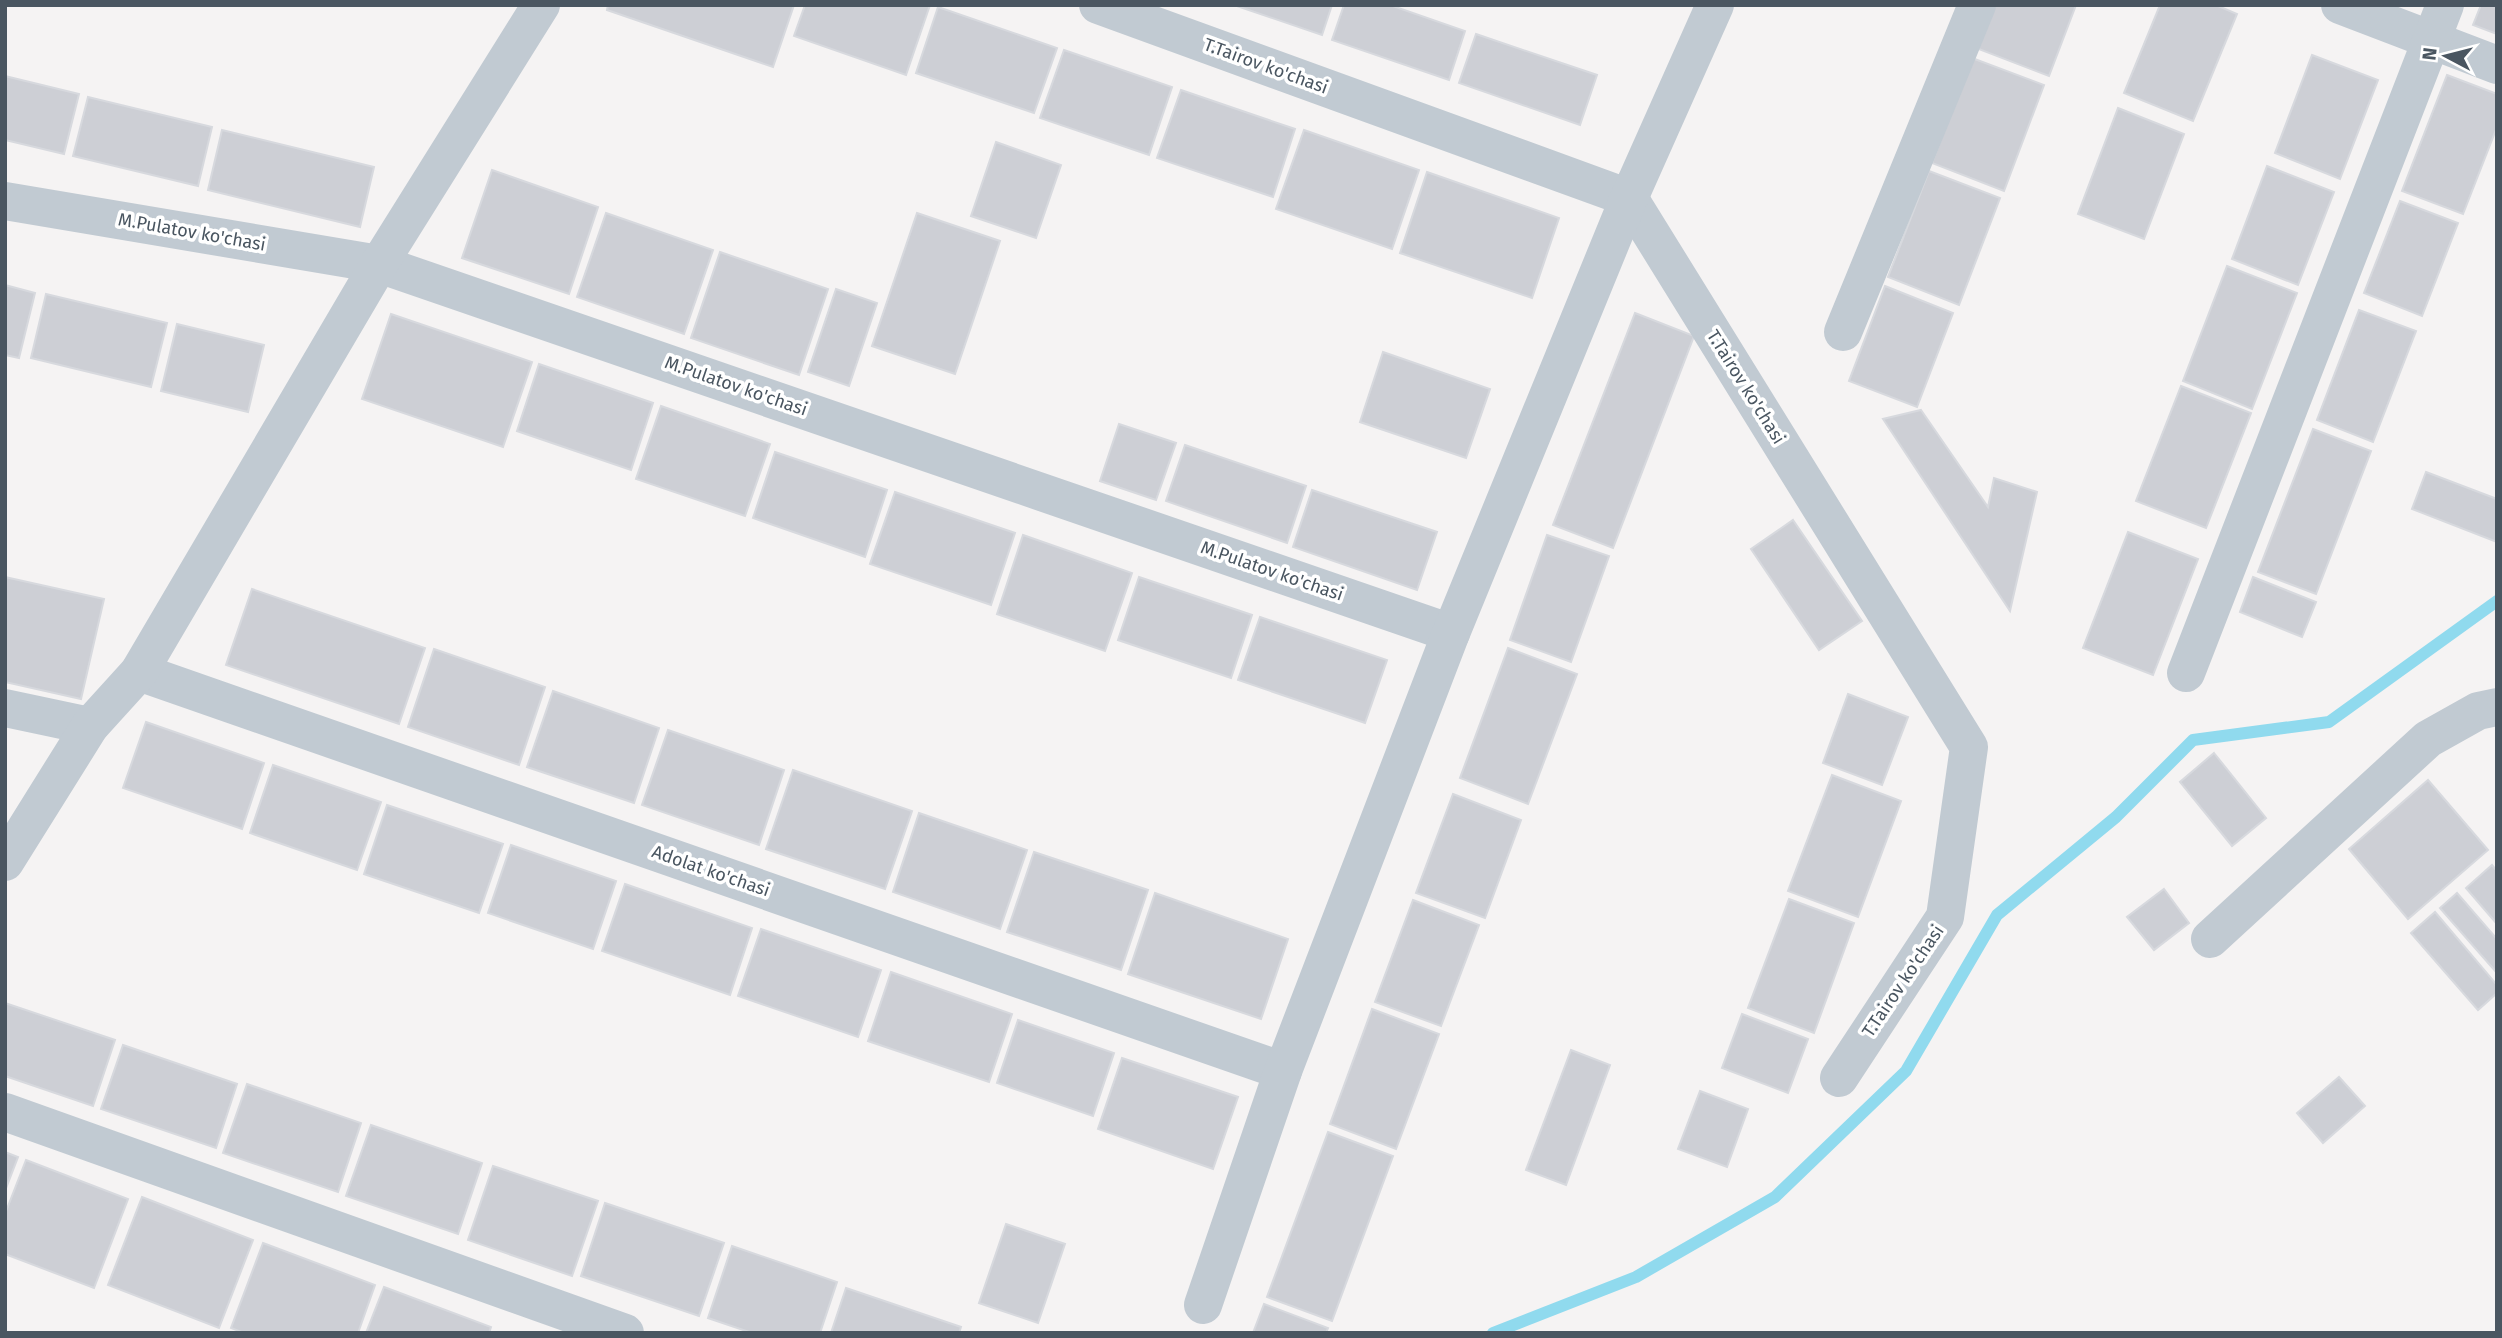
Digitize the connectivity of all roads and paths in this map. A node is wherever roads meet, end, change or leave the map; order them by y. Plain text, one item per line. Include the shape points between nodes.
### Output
1 (541, 5) edge
2 (1098, 5) edge
3 (1715, 5) edge
4 (1977, 5) edge
5 (2340, 5) edge
6 (2445, 5) edge
7 (2431, 40) junction
8 (2497, 65) edge
9 (1629, 198) junction
10 (5, 201) edge
11 (379, 264) junction
12 (1843, 332) dead end
13 (1451, 633) junction
14 (139, 672) junction
15 (2186, 673) dead end
16 (2497, 707) edge
17 (5, 708) edge
18 (89, 726) junction
19 (5, 862) edge
20 (2210, 939) dead end
21 (1283, 1071) junction
22 (1839, 1078) dead end
23 (5, 1112) edge
24 (1203, 1305) dead end
25 (625, 1333) edge

1 - 11 street
2 - 9 street, T.Tairov ko'chasi
3 - 9 street
4 - 12 street
5 - 7 street
6 - 7 street
7 - 8 street
7 - 15 street
9 - 13 street
9 - 22 street, T.Tairov ko'chasi via 1969,747 1945,917
10 - 11 street, M.Pulatov ko'chasi
11 - 13 street, M.Pulatov ko'chasi
11 - 14 street
13 - 21 street
14 - 18 street
14 - 21 street, Adolat ko'chasi
16 - 20 street via 2478,711 2428,739
17 - 18 street
18 - 19 street
21 - 24 street
23 - 25 street

